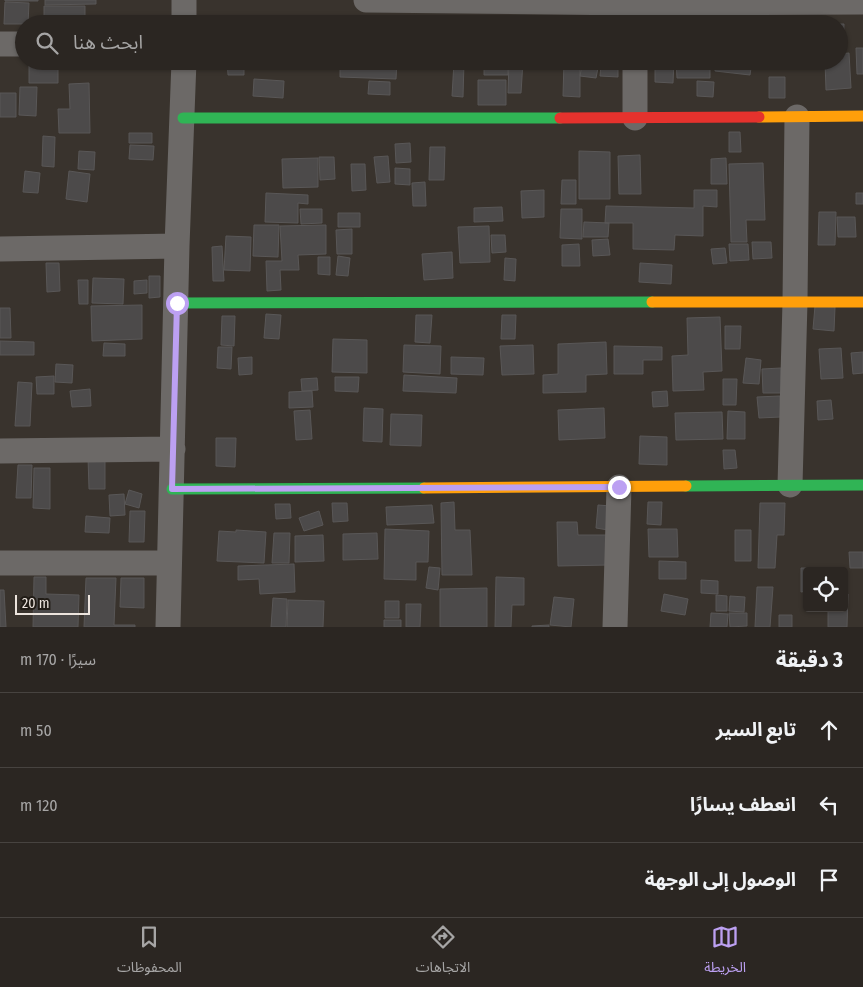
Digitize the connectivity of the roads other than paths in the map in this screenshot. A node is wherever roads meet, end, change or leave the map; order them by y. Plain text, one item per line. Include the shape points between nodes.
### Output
1 (184, 0) edge
2 (366, 0) edge
3 (863, 2) edge
4 (634, 9) edge
5 (184, 15) edge
6 (0, 44) edge
7 (15, 44) edge
8 (184, 70) edge
9 (635, 70) edge
10 (798, 116) junction
11 (863, 116) edge
12 (183, 118) junction
13 (635, 118) junction
14 (177, 246) junction
15 (0, 248) edge
16 (796, 302) junction
17 (863, 302) edge
18 (177, 303) junction
19 (173, 449) junction
20 (0, 451) edge
21 (790, 485) junction
22 (863, 485) edge
23 (619, 487) junction
24 (172, 489) junction
25 (0, 563) edge
26 (169, 563) junction
27 (168, 627) edge
28 (615, 627) edge

1 - 5 street
2 - 4 street
3 - 4 street
6 - 7 street
8 - 12 street
9 - 13 street
10 - 11 street
10 - 13 street
10 - 16 street
12 - 13 street
12 - 14 street
14 - 15 street
14 - 18 street
16 - 17 street
16 - 18 street
16 - 21 street
18 - 19 street
19 - 20 street
19 - 24 street
21 - 22 street
21 - 23 street
23 - 24 street
23 - 28 street
24 - 26 street
25 - 26 street
26 - 27 street

